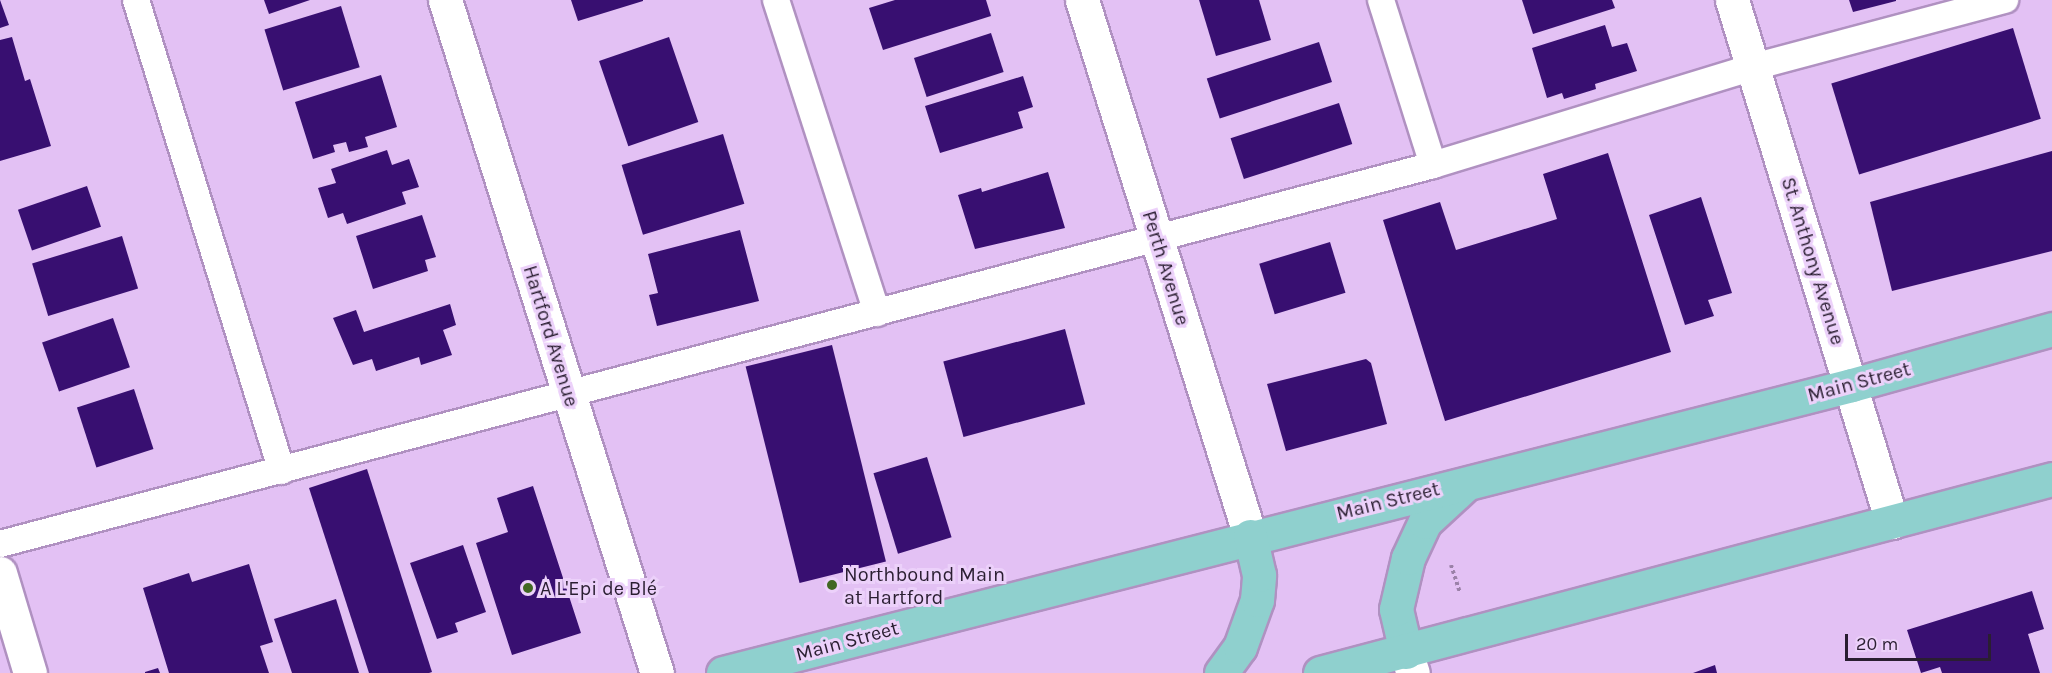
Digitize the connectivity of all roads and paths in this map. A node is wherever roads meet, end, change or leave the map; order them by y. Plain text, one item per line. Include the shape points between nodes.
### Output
1 (136, 0) edge
2 (445, 0) edge
3 (776, 0) edge
4 (1082, 0) edge
5 (1381, 0) edge
6 (1732, 0) edge
7 (2005, 0) edge
8 (1753, 67) junction
9 (1432, 165) junction
10 (1157, 238) junction
11 (877, 314) junction
12 (2052, 329) edge
13 (1852, 385) junction
14 (570, 396) junction
15 (282, 471) junction
16 (2052, 479) edge
17 (1470, 481) junction
18 (1892, 522) junction
19 (1250, 536) junction
20 (0, 544) edge
21 (1449, 557) dead end
22 (0, 573) edge
23 (1461, 596) dead end
24 (1410, 663) edge
25 (30, 673) edge
26 (657, 673) edge
27 (723, 673) edge
28 (1221, 673) edge
29 (1320, 673) edge

1 - 15 lane
2 - 14 street, Hartford Avenue
3 - 11 lane
4 - 10 street, Perth Avenue
5 - 9 lane
6 - 8 street, St. Anthony Avenue
7 - 8 lane
8 - 9 lane
8 - 13 street, St. Anthony Avenue
9 - 10 lane
10 - 11 lane
10 - 19 street, Perth Avenue
11 - 14 lane
12 - 13 main road, Main Street
13 - 17 main road, Main Street
13 - 18 street, St. Anthony Avenue
14 - 15 lane
14 - 26 street, Hartford Avenue
15 - 20 lane
16 - 18 main road
17 - 19 main road, Main Street
17 - 24 main road via 1425,522 1408,558 1396,609
18 - 24 main road
19 - 27 main road, Main Street
19 - 28 main road via 1259,575 1257,600 1240,647
21 - 23 path
22 - 25 street
24 - 29 main road

